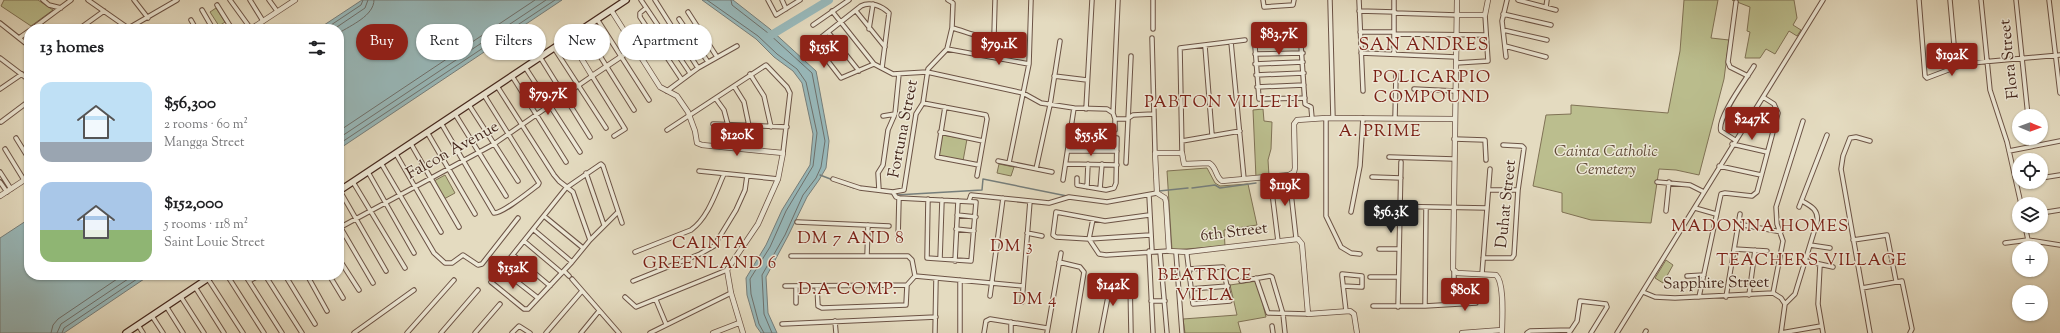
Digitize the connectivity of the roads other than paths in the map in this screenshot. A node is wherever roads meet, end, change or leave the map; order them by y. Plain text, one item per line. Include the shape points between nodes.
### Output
1 (43, 0) edge
2 (71, 0) edge
3 (88, 0) edge
4 (135, 0) edge
5 (177, 0) edge
6 (230, 0) edge
7 (250, 0) edge
8 (269, 0) edge
9 (626, 0) edge
10 (641, 0) edge
11 (655, 0) edge
12 (768, 0) edge
13 (782, 0) edge
14 (800, 0) edge
15 (849, 0) edge
16 (948, 0) edge
17 (995, 0) edge
18 (1031, 0) edge
19 (1092, 0) edge
20 (1118, 0) edge
21 (1153, 0) edge
22 (1263, 0) edge
23 (1294, 0) edge
24 (1330, 0) edge
25 (1359, 0) edge
26 (1394, 0) edge
27 (1457, 0) edge
28 (1488, 0) edge
29 (1507, 0) edge
30 (1518, 0) edge
31 (1547, 0) edge
32 (1823, 0) edge
33 (1919, 0) edge
34 (1950, 0) edge
35 (1981, 0) edge
36 (2016, 0) edge
37 (2049, 0) edge
38 (291, 1) edge
39 (794, 2) edge
40 (1736, 2) dead end
41 (873, 4) junction
42 (50, 5) junction
43 (217, 5) dead end
44 (61, 8) junction
45 (646, 8) junction
46 (1546, 8) junction
47 (786, 9) junction
48 (202, 10) dead end
49 (611, 10) junction
50 (1556, 10) dead end
51 (104, 11) junction
52 (277, 11) junction
53 (832, 11) junction
54 (856, 11) junction
55 (1359, 11) junction
56 (688, 12) dead end
57 (1394, 12) junction
58 (54, 13) junction
59 (1503, 14) junction
60 (1457, 15) junction
61 (1485, 15) junction
62 (148, 18) junction
63 (597, 19) junction
64 (679, 19) dead end
65 (191, 20) dead end
66 (263, 20) junction
67 (842, 22) junction
68 (0, 23) edge
69 (39, 24) edge
70 (87, 24) edge
71 (121, 24) edge
72 (137, 24) edge
73 (193, 24) edge
74 (210, 24) edge
75 (229, 24) edge
76 (247, 24) edge
77 (258, 24) edge
78 (590, 24) edge
79 (619, 24) edge
80 (1551, 25) dead end
81 (813, 26) dead end
82 (952, 28) junction
83 (869, 29) junction
84 (1153, 30) dead end
85 (1503, 30) junction
86 (828, 32) junction
87 (1360, 32) junction
88 (1394, 33) junction
89 (24, 34) edge
90 (1486, 35) junction
91 (1456, 36) junction
92 (19, 38) junction
93 (1152, 38) dead end
94 (1060, 40) dead end
95 (1245, 40) dead end
96 (1547, 40) dead end
97 (1302, 41) junction
98 (24, 42) edge
99 (1231, 42) junction
100 (1254, 43) junction
101 (737, 46) dead end
102 (1205, 46) junction
103 (1505, 46) junction
104 (885, 47) junction
105 (554, 48) edge
106 (947, 49) junction
107 (546, 53) edge
108 (1302, 53) junction
109 (1361, 53) junction
110 (1394, 53) junction
111 (618, 54) edge
112 (1255, 54) junction
113 (1131, 56) dead end
114 (2058, 56) edge
115 (717, 57) junction
116 (1506, 57) dead end
117 (1546, 57) dead end
118 (0, 58) edge
119 (618, 58) edge
120 (2022, 58) junction
121 (536, 60) edge
122 (542, 60) edge
123 (562, 60) edge
124 (582, 60) edge
125 (602, 60) edge
126 (622, 60) edge
127 (642, 60) edge
128 (1456, 60) junction
129 (708, 62) junction
130 (1303, 62) junction
131 (1986, 62) junction
132 (874, 64) junction
133 (1029, 64) junction
134 (1255, 64) junction
135 (606, 66) junction
136 (1754, 66) dead end
137 (526, 67) junction
138 (1956, 67) junction
139 (698, 68) junction
140 (884, 69) junction
141 (859, 71) junction
142 (927, 72) junction
143 (690, 73) junction
144 (1304, 73) junction
145 (22, 74) joint
146 (750, 74) junction
147 (899, 74) junction
148 (1256, 75) junction
149 (1396, 75) dead end
150 (512, 76) junction
151 (592, 76) junction
152 (1054, 76) junction
153 (1748, 76) junction
154 (682, 80) junction
155 (1087, 80) junction
156 (1304, 85) junction
157 (497, 86) junction
158 (578, 86) junction
159 (734, 86) junction
160 (1257, 87) junction
161 (0, 89) edge
162 (1414, 89) dead end
163 (667, 91) junction
164 (1363, 91) dead end
165 (1455, 91) junction
166 (1023, 93) junction
167 (2060, 93) edge
168 (484, 95) junction
169 (564, 96) junction
170 (1763, 97) junction
171 (1305, 98) junction
172 (716, 99) junction
173 (649, 100) dead end
174 (922, 103) junction
175 (24, 104) edge
176 (469, 105) junction
177 (1050, 105) junction
178 (550, 106) junction
179 (945, 107) junction
180 (1074, 108) junction
181 (1086, 109) junction
182 (2027, 109) edge
183 (634, 110) dead end
184 (1112, 113) junction
185 (455, 114) junction
186 (895, 114) junction
187 (1153, 114) junction
188 (536, 116) junction
189 (691, 116) junction
190 (883, 116) dead end
191 (1312, 118) junction
192 (1326, 118) junction
193 (1333, 118) junction
194 (1363, 118) junction
195 (1395, 118) junction
196 (1127, 119) junction
197 (1454, 119) junction
198 (1115, 120) junction
199 (1803, 121) dead end
200 (1, 122) dead end
201 (441, 123) junction
202 (713, 124) dead end
203 (728, 125) junction
204 (522, 126) junction
205 (748, 126) junction
206 (771, 127) junction
207 (787, 127) junction
208 (606, 128) dead end
209 (667, 130) dead end
210 (1115, 130) dead end
211 (1240, 131) junction
212 (427, 132) junction
213 (940, 132) junction
214 (1827, 134) dead end
215 (1212, 135) junction
216 (508, 136) junction
217 (614, 136) dead end
218 (1069, 136) junction
219 (590, 137) dead end
220 (16, 138) dead end
221 (1454, 139) junction
222 (983, 141) junction
223 (1182, 141) junction
224 (1870, 141) dead end
225 (2060, 141) edge
226 (1734, 142) junction
227 (410, 144) junction
228 (494, 144) junction
229 (1503, 145) dead end
230 (2031, 146) joint
231 (5, 149) dead end
232 (2009, 150) junction
233 (24, 151) edge
234 (1068, 151) junction
235 (1117, 151) junction
236 (580, 152) dead end
237 (1767, 152) junction
238 (479, 153) junction
239 (783, 153) junction
240 (1155, 153) junction
241 (1182, 153) junction
242 (396, 154) junction
243 (1389, 157) dead end
244 (1454, 159) junction
245 (1486, 160) dead end
246 (998, 161) dead end
247 (463, 162) junction
248 (566, 162) dead end
249 (1401, 162) dead end
250 (381, 163) junction
251 (1009, 163) junction
252 (1126, 163) dead end
253 (1066, 164) junction
254 (1088, 164) junction
255 (1102, 164) junction
256 (2012, 164) edge
257 (979, 165) junction
258 (1116, 165) junction
259 (1719, 166) junction
260 (1036, 169) junction
261 (1490, 169) dead end
262 (448, 170) junction
263 (699, 171) dead end
264 (0, 172) edge
265 (368, 172) junction
266 (1052, 172) dead end
267 (586, 173) junction
268 (724, 174) junction
269 (1289, 175) junction
270 (1761, 175) junction
271 (2060, 175) edge
272 (747, 176) junction
273 (977, 176) dead end
274 (1270, 176) junction
275 (1372, 177) dead end
276 (2048, 177) edge
277 (1077, 178) dead end
278 (1401, 178) junction
279 (430, 179) junction
280 (778, 179) junction
281 (833, 179) dead end
282 (1244, 179) junction
283 (24, 180) joint
284 (1063, 180) dead end
285 (518, 181) dead end
286 (0, 182) edge
287 (353, 182) junction
288 (1656, 182) dead end
289 (1670, 182) junction
290 (414, 187) junction
291 (1087, 187) junction
292 (344, 188) edge
293 (566, 188) junction
294 (1100, 189) junction
295 (9, 190) junction
296 (879, 190) junction
297 (1489, 190) junction
298 (1518, 190) junction
299 (893, 192) junction
300 (1704, 192) junction
301 (1157, 193) junction
302 (1149, 194) junction
303 (400, 195) junction
304 (0, 196) edge
305 (506, 196) dead end
306 (899, 198) junction
307 (1003, 198) junction
308 (344, 199) edge
309 (928, 199) junction
310 (942, 200) junction
311 (958, 201) junction
312 (969, 201) junction
313 (1030, 201) junction
314 (1802, 201) junction
315 (384, 203) junction
316 (1380, 206) dead end
317 (1400, 207) junction
318 (1426, 207) junction
319 (1454, 207) junction
320 (1799, 207) dead end
321 (1487, 208) junction
322 (1695, 208) junction
323 (370, 210) junction
324 (2060, 210) edge
325 (1666, 211) dead end
326 (618, 212) junction
327 (1351, 212) dead end
328 (2048, 212) edge
329 (476, 214) dead end
330 (1716, 214) junction
331 (1740, 214) dead end
332 (957, 215) junction
333 (1149, 215) junction
334 (544, 216) junction
335 (976, 217) junction
336 (518, 218) dead end
337 (356, 219) junction
338 (1093, 219) junction
339 (797, 222) dead end
340 (622, 223) dead end
341 (1738, 224) junction
342 (344, 225) edge
343 (604, 225) junction
344 (868, 225) junction
345 (889, 226) dead end
346 (458, 227) dead end
347 (956, 229) junction
348 (534, 230) junction
349 (974, 230) junction
350 (441, 232) dead end
351 (1781, 232) junction
352 (1027, 233) junction
353 (2026, 233) edge
354 (344, 235) edge
355 (1150, 235) junction
356 (1042, 236) dead end
357 (1296, 238) junction
358 (1089, 239) junction
359 (590, 240) junction
360 (898, 240) dead end
361 (1853, 240) junction
362 (2028, 240) junction
363 (524, 241) junction
364 (1278, 241) junction
365 (2005, 243) dead end
366 (2060, 245) edge
367 (1810, 246) junction
368 (583, 248) junction
369 (1830, 248) dead end
370 (1379, 249) dead end
371 (1734, 249) junction
372 (1399, 250) junction
373 (1755, 250) junction
374 (1150, 251) junction
375 (1767, 251) dead end
376 (635, 252) dead end
377 (1160, 252) junction
378 (1169, 252) junction
379 (1187, 252) junction
380 (414, 253) dead end
381 (1061, 253) dead end
382 (1176, 253) junction
383 (1360, 254) dead end
384 (513, 255) junction
385 (791, 256) dead end
386 (867, 256) junction
387 (1483, 258) junction
388 (940, 259) junction
389 (955, 261) junction
390 (572, 262) junction
391 (1059, 262) junction
392 (1806, 262) junction
393 (1820, 265) junction
394 (344, 266) edge
395 (1833, 267) dead end
396 (405, 268) dead end
397 (501, 269) junction
398 (1188, 269) junction
399 (386, 270) dead end
400 (727, 270) junction
401 (563, 272) junction
402 (1454, 272) junction
403 (1482, 274) junction
404 (915, 276) junction
405 (1687, 276) dead end
406 (1704, 276) junction
407 (1370, 277) dead end
408 (1398, 277) junction
409 (1256, 278) junction
410 (936, 279) junction
411 (206, 280) edge
412 (209, 280) edge
413 (230, 280) edge
414 (268, 280) edge
415 (289, 280) edge
416 (310, 280) edge
417 (332, 280) edge
418 (454, 280) dead end
419 (960, 280) junction
420 (249, 281) edge
421 (633, 281) dead end
422 (1241, 281) dead end
423 (1896, 281) junction
424 (373, 283) dead end
425 (992, 284) junction
426 (907, 285) junction
427 (550, 286) junction
428 (785, 286) dead end
429 (796, 286) junction
430 (817, 286) junction
431 (1023, 286) junction
432 (1228, 286) junction
433 (1343, 286) junction
434 (195, 287) junction
435 (1862, 288) junction
436 (1190, 289) junction
437 (359, 290) dead end
438 (414, 290) dead end
439 (478, 290) dead end
440 (582, 291) junction
441 (1643, 292) junction
442 (730, 293) junction
443 (1773, 293) junction
444 (1749, 295) junction
445 (625, 296) dead end
446 (990, 296) dead end
447 (181, 297) junction
448 (1699, 297) junction
449 (1726, 297) junction
450 (343, 298) dead end
451 (538, 298) junction
452 (656, 300) junction
453 (1150, 301) junction
454 (1165, 301) junction
455 (1022, 302) dead end
456 (796, 303) dead end
457 (1476, 303) dead end
458 (500, 304) dead end
459 (1454, 304) junction
460 (1785, 304) junction
461 (166, 306) junction
462 (1373, 306) dead end
463 (1425, 306) junction
464 (1398, 307) junction
465 (327, 310) dead end
466 (599, 311) junction
467 (1346, 311) junction
468 (1283, 314) junction
469 (1308, 314) junction
470 (152, 316) junction
471 (936, 317) junction
472 (835, 321) junction
473 (1011, 322) junction
474 (739, 323) junction
475 (315, 324) dead end
476 (666, 324) junction
477 (782, 324) dead end
478 (138, 325) junction
479 (1272, 326) dead end
480 (1821, 326) junction
481 (1047, 328) junction
482 (615, 329) junction
483 (1502, 331) edge
484 (1570, 332) edge
485 (126, 333) edge
486 (143, 333) edge
487 (163, 333) edge
488 (184, 333) edge
489 (204, 333) edge
490 (224, 333) edge
491 (243, 333) edge
492 (264, 333) edge
493 (282, 333) edge
494 (302, 333) edge
495 (355, 333) edge
496 (407, 333) edge
497 (441, 333) edge
498 (475, 333) edge
499 (512, 333) edge
500 (530, 333) edge
501 (546, 333) edge
502 (581, 333) edge
503 (612, 333) edge
504 (618, 333) edge
505 (650, 333) edge
506 (713, 333) edge
507 (743, 333) edge
508 (836, 333) edge
509 (935, 333) edge
510 (960, 333) edge
511 (984, 333) edge
512 (1011, 333) edge
513 (1047, 333) edge
514 (1074, 333) edge
515 (1101, 333) edge
516 (1131, 333) edge
517 (1153, 333) edge
518 (1168, 333) edge
519 (1182, 333) edge
520 (1273, 333) edge
521 (1285, 333) edge
522 (1358, 333) edge
523 (1462, 333) edge
524 (1473, 333) edge
525 (1527, 333) edge
526 (1591, 333) edge
527 (1617, 333) edge
528 (1781, 333) edge
529 (1823, 333) edge
530 (1870, 333) edge
531 (1910, 333) edge

1 - 42 street
2 - 44 street
3 - 51 street
4 - 62 street
5 - 62 street
6 - 76 street
7 - 66 street
8 - 52 street
9 - 49 main road
10 - 45 street
11 - 139 street
12 - 47 street via 774,15
13 - 47 street
14 - 39 street
15 - 53 street
16 - 82 street via 953,3
17 - 82 street via 994,36 973,35
18 - 133 street
19 - 155 street
20 - 184 street
21 - 84 street
22 - 23 street via 1264,7 1293,5
24 - 193 street
25 - 55 street
26 - 57 street
27 - 60 street
28 - 61 street
29 - 59 street
30 - 46 street
31 - 46 street
32 - 170 street
33 - 138 street via 1925,76 1928,78
34 - 138 street
35 - 131 street
36 - 120 street, Flora Street
37 - 114 street
38 - 52 street
39 - 47 street
40 - 153 street via 1728,62 1730,67
41 - 54 street via 867,3
41 - 83 street
41 - 104 street via 889,13
42 - 44 street
42 - 58 street
43 - 75 street
44 - 58 street
45 - 143 street
45 - 154 street via 640,13 640,17
46 - 50 street
48 - 74 street
49 - 63 main road
49 - 79 street
51 - 70 street
51 - 71 street
52 - 66 street
53 - 67 street
53 - 81 street
54 - 67 street
54 - 83 street
55 - 57 street
55 - 87 street
56 - 115 street
57 - 60 street
57 - 88 street
58 - 69 street
59 - 80 street
59 - 85 street
60 - 61 street
60 - 91 street
61 - 90 street
62 - 72 street
63 - 78 main road
63 - 111 street
64 - 129 street
65 - 73 street
66 - 77 street
67 - 86 street
67 - 132 street
68 - 92 street
82 - 106 street
83 - 104 street
85 - 96 street
85 - 103 street
86 - 141 street
86 - 141 street via 814,44 841,78
87 - 88 street
87 - 109 street
88 - 91 street
88 - 110 street
89 - 92 street
90 - 91 street
90 - 128 street via 1487,62
91 - 128 street
92 - 98 street
93 - 187 street
94 - 152 street
95 - 99 street
97 - 100 street
97 - 100 street via 1300,31 1254,33
97 - 108 street
99 - 102 street
99 - 211 street
100 - 112 street
101 - 115 street
102 - 215 street
102 - 223 street via 1180,48
103 - 116 street
103 - 117 street
104 - 140 street
105 - 107 main road
106 - 133 street
106 - 142 street via 930,65
108 - 112 street
108 - 130 street
109 - 110 street
109 - 164 street
110 - 128 street via 1397,56
112 - 134 street
113 - 196 street
114 - 120 street
114 - 167 street
115 - 129 street
118 - 145 street
119 - 135 street, Falcon Avenue
120 - 131 street
120 - 182 street, Flora Street
121 - 137 main road
122 - 169 street
123 - 158 street
124 - 151 street
125 - 135 street
126 - 173 street
127 - 163 street via 660,87
128 - 165 street
129 - 139 street
130 - 134 street
130 - 144 street
131 - 138 street
131 - 232 street via 1992,98
132 - 140 street
132 - 141 street
133 - 166 street
134 - 148 street
135 - 151 street, Falcon Avenue
135 - 183 street
136 - 153 street
137 - 150 main road
137 - 178 street
139 - 143 street
140 - 147 street
142 - 147 street
142 - 166 street
142 - 174 street, Fortuna Street
143 - 154 street
144 - 148 street
144 - 156 street
145 - 161 street
146 - 159 street
146 - 206 street via 764,96
146 - 207 street via 768,65 787,87 790,93
147 - 186 street
148 - 160 street
149 - 195 street
150 - 157 main road
150 - 188 street
151 - 158 street, Falcon Avenue
151 - 217 street via 625,129
152 - 155 street
152 - 177 street
153 - 226 street via 1720,125 1721,131
154 - 163 street
155 - 181 street
156 - 160 street
156 - 171 street
157 - 168 main road
157 - 204 street
158 - 169 street, Falcon Avenue
158 - 208 street
159 - 172 street
159 - 205 street via 744,102
160 - 171 street via 1259,99
162 - 165 street
163 - 189 street via 677,96
165 - 197 street
166 - 177 street
166 - 251 street
168 - 176 main road
168 - 216 street
169 - 178 street, Falcon Avenue
169 - 219 street
170 - 226 street
170 - 237 street via 1774,104 1778,113
171 - 191 street via 1306,105 1311,107
172 - 189 street
172 - 203 street via 724,110
174 - 179 street
174 - 299 street, Fortuna Street via 916,114 904,190
175 - 200 street
176 - 185 main road
176 - 228 street
177 - 180 street
177 - 260 street
178 - 188 street, Falcon Avenue
178 - 236 street
179 - 213 street
179 - 222 street via 986,115
180 - 181 street
180 - 218 street
181 - 184 street via 1107,109
184 - 198 street
185 - 201 main road
185 - 238 street
186 - 190 street
186 - 296 street via 888,130 883,166 878,173
187 - 196 street via 1133,115
187 - 240 street
188 - 204 street, Falcon Avenue
188 - 248 street
189 - 209 street
189 - 239 street via 697,143
191 - 192 street
191 - 269 street via 1295,122 1295,168
192 - 193 street
192 - 383 street via 1326,216 1341,247 1351,253
193 - 194 street
194 - 195 street
194 - 327 street via 1360,166
195 - 197 street
196 - 198 street
196 - 252 street
197 - 221 street
198 - 210 street
199 - 351 street via 1776,207 1777,224
201 - 212 main road
201 - 247 street
202 - 203 street
203 - 205 street
204 - 216 street, Falcon Avenue
204 - 293 street via 554,175
205 - 206 street
206 - 207 street
207 - 239 street
211 - 215 street
211 - 282 street
212 - 227 main road
212 - 262 street
213 - 222 street
213 - 257 street via 936,156 938,158
214 - 314 street
215 - 223 street
216 - 228 street, Falcon Avenue
216 - 247 street via 539,181 538,185 498,212 494,213
218 - 234 street
218 - 235 street via 1115,137
220 - 233 street
221 - 244 street
221 - 245 street via 1485,140
222 - 257 street
223 - 241 street
224 - 361 street via 1850,138 1841,163
225 - 230 street
226 - 237 street
226 - 259 street
227 - 242 main road
227 - 279 street
228 - 238 street, Falcon Avenue
228 - 285 street
229 - 298 street, Duhat Street via 1524,148
230 - 232 street
231 - 283 street
232 - 256 street
234 - 235 street
234 - 253 street
235 - 258 street
237 - 270 street
238 - 247 street, Falcon Avenue
238 - 305 street
239 - 280 street
240 - 241 street
240 - 301 street
241 - 282 street via 1184,164 1209,163 1222,181
242 - 250 main road
242 - 290 street
243 - 244 street
244 - 319 street
246 - 251 street
247 - 262 street, Falcon Avenue
249 - 278 street
250 - 265 main road
250 - 303 street
251 - 260 street
253 - 254 street
253 - 284 street
254 - 255 street
254 - 291 street
255 - 258 street
255 - 294 street
257 - 273 street
258 - 294 street via 1114,188
259 - 270 street
259 - 300 street
260 - 266 street
261 - 297 street
262 - 279 street, Falcon Avenue
262 - 329 street
263 - 268 street
264 - 295 street
265 - 287 main road
265 - 315 street
267 - 293 street
267 - 326 street via 601,164 603,166
267 - 343 street
268 - 272 street
268 - 376 street via 698,225
269 - 274 street
269 - 357 street
270 - 330 street via 1756,194 1752,196 1723,193
271 - 276 street
272 - 280 street
272 - 421 street via 745,190 736,210 714,246
274 - 282 street
274 - 364 street
275 - 278 street
277 - 291 street via 1077,185
278 - 317 street
279 - 290 street, Falcon Avenue
279 - 346 street
280 - 400 street via 758,224
281 - 296 street via 860,188
283 - 295 street
286 - 295 street
287 - 292 main road
287 - 323 street
288 - 289 street
289 - 300 street via 1695,186
289 - 325 street
290 - 303 street, Falcon Avenue
290 - 350 street
291 - 294 street
293 - 334 street
293 - 359 street via 573,192
295 - 304 street
296 - 299 street
297 - 298 street
297 - 321 street
298 - 387 street, Duhat Street via 1514,255 1512,258
299 - 306 street
300 - 322 street
301 - 302 street
301 - 378 street via 1165,198 1166,202
302 - 313 street via 1108,202 1069,197 1049,203
302 - 333 street
303 - 315 street, Falcon Avenue
303 - 336 street via 434,253 447,264 463,255 480,265
306 - 309 street
306 - 360 street
307 - 312 street via 971,195
307 - 313 street
307 - 425 street
308 - 337 street
309 - 310 street
309 - 388 street via 926,257
310 - 311 street
310 - 388 street
311 - 312 street
311 - 332 street
312 - 335 street via 978,203
313 - 352 street
314 - 320 street
314 - 367 street via 1812,206 1818,217
315 - 323 street, Falcon Avenue
315 - 380 street
316 - 317 street
317 - 318 street
317 - 372 street
318 - 319 street
318 - 463 street
319 - 321 street
319 - 402 street
321 - 387 street
322 - 330 street
322 - 441 street
323 - 337 street, Falcon Avenue
323 - 396 street
324 - 328 street
326 - 340 street
326 - 343 street
330 - 406 street
331 - 341 street
332 - 335 street
332 - 347 street
333 - 338 street via 1114,220
333 - 355 street
334 - 348 street
334 - 368 street
335 - 349 street
337 - 342 street, Falcon Avenue
337 - 399 street
338 - 358 street
338 - 358 street via 1056,212 1054,237
339 - 344 street
341 - 351 street
341 - 371 street
343 - 359 street
344 - 345 street
344 - 386 street
347 - 349 street
347 - 389 street
348 - 363 street
348 - 390 street
349 - 389 street via 970,261
351 - 443 street via 1782,245
352 - 356 street
352 - 431 street
353 - 362 street
354 - 424 street
355 - 358 street
355 - 374 street
357 - 364 street, 6th Street
357 - 469 street via 1302,244
358 - 374 street via 1100,254
359 - 368 street
361 - 423 street via 1887,234
361 - 435 street
362 - 365 street
362 - 366 street
363 - 384 street
363 - 401 street
364 - 379 street, 6th Street
367 - 369 street
367 - 392 street
368 - 390 street
370 - 372 street
371 - 373 street
371 - 449 street
372 - 408 street
373 - 375 street
373 - 444 street
374 - 377 street
374 - 453 street
377 - 378 street
377 - 454 street
378 - 382 street, 6th Street
379 - 382 street, 6th Street
379 - 398 street
381 - 391 street
382 - 519 street
384 - 397 street
384 - 427 street
385 - 386 street
386 - 404 street via 908,256 912,260
387 - 403 street
388 - 389 street
390 - 401 street
391 - 481 street
391 - 514 street via 1080,267 1084,272
392 - 393 street
392 - 460 street via 1795,294
393 - 395 street
393 - 480 street via 1818,304
394 - 437 street
397 - 451 street
397 - 451 street via 492,283 524,309 528,309
398 - 432 street via 1223,267
398 - 436 street
400 - 442 street
400 - 452 street
401 - 427 street
401 - 440 street
402 - 403 street
402 - 459 street
403 - 483 street via 1496,275 1500,281
404 - 410 street
404 - 426 street
405 - 406 street
406 - 448 street
407 - 408 street
408 - 464 street
409 - 422 street
409 - 468 street via 1266,312
409 - 468 street via 1272,277
410 - 419 street
410 - 471 street
411 - 434 main road
412 - 491 street
413 - 492 street
414 - 494 street
415 - 475 street
416 - 465 street
417 - 450 street
418 - 496 street
419 - 425 street
419 - 510 street
420 - 493 street
423 - 435 street
423 - 531 street via 1901,280 1903,283 1912,329
425 - 431 street
425 - 446 street
426 - 430 street
426 - 430 street via 906,305 822,308 818,306
427 - 451 street
428 - 429 street
429 - 430 street
429 - 456 street
431 - 455 street
432 - 436 street
432 - 436 street via 1231,299 1228,302 1193,304
433 - 433 street via 1343,273 1362,276 1362,287
433 - 467 street
434 - 447 main road
434 - 490 street
435 - 530 street
438 - 495 street
439 - 497 street
440 - 466 street
440 - 501 street
441 - 448 street, Sapphire Street via 1655,297
441 - 527 street
442 - 474 street
442 - 476 street
443 - 444 street, Sapphire Street
443 - 460 street, Sapphire Street
444 - 449 street, Sapphire Street
445 - 452 street via 635,307
447 - 461 main road
447 - 489 street
448 - 449 street, Sapphire Street
452 - 476 street
453 - 454 street
453 - 517 street
454 - 518 street
457 - 459 street
458 - 498 street
459 - 463 street
460 - 528 street
461 - 470 main road
461 - 488 street
462 - 464 street
463 - 464 street
466 - 482 street
466 - 502 street
467 - 469 street
467 - 522 street via 1352,312
468 - 469 street
468 - 521 street
470 - 478 main road
470 - 487 street
471 - 472 street
471 - 509 street
472 - 477 street
472 - 508 street
473 - 481 street
473 - 511 street via 990,319 986,321
473 - 512 street
474 - 506 street
474 - 507 street
476 - 505 street
478 - 485 main road
478 - 486 street
479 - 520 street
480 - 528 street
480 - 529 street
481 - 513 street
482 - 503 street
482 - 504 street
483 - 524 street
484 - 525 street
484 - 526 street via 1577,321 1580,302 1606,304 1607,307
499 - 500 street via 519,326
515 - 516 street via 1112,276 1130,280
523 - 524 street

